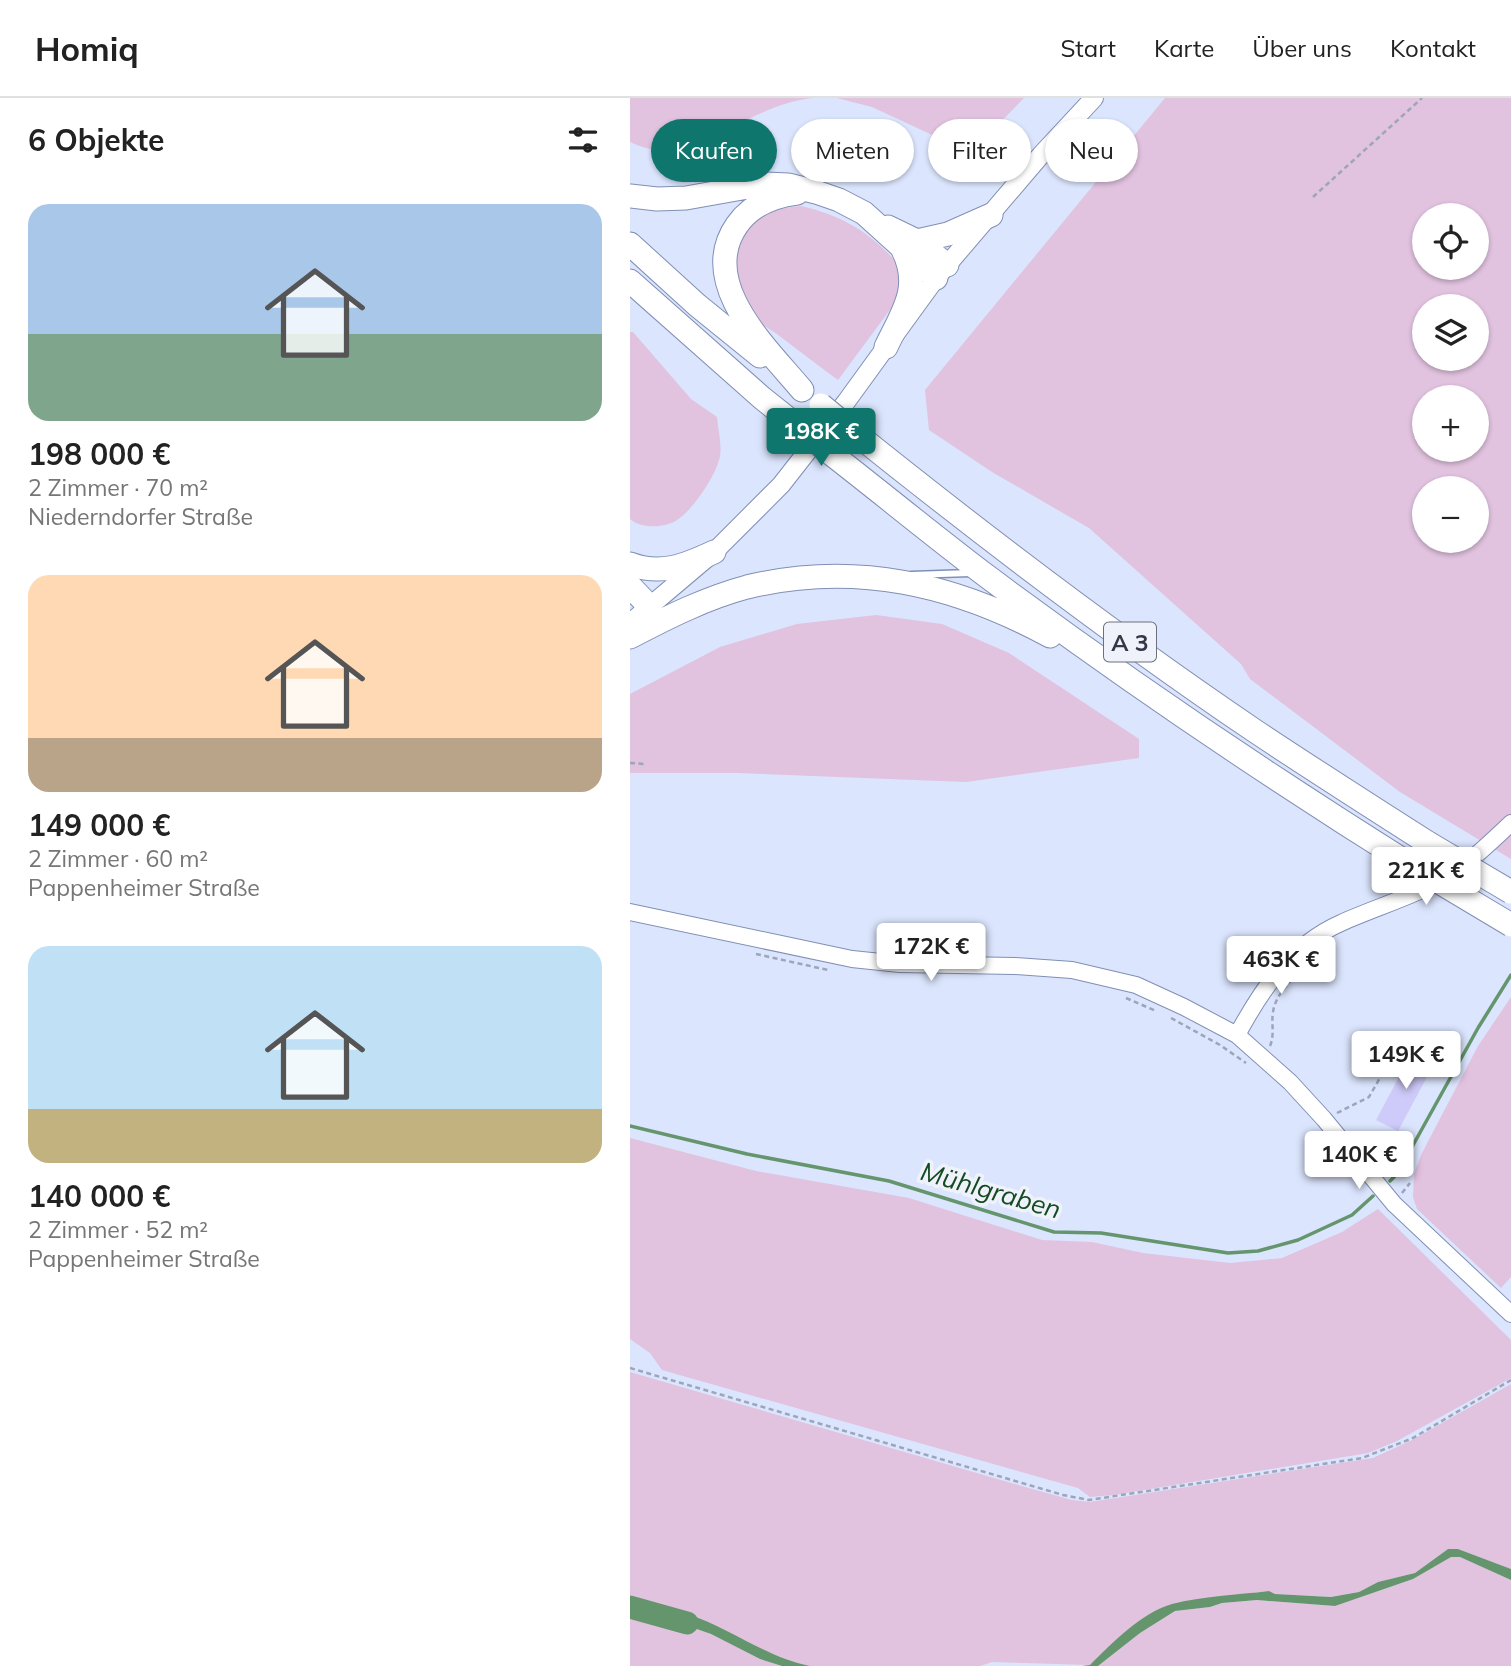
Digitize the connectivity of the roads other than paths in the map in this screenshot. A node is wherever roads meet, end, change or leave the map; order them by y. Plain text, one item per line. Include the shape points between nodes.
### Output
1 (1094, 98) edge
2 (812, 191) junction
3 (630, 196) edge
4 (990, 215) junction
5 (630, 244) edge
6 (910, 246) junction
7 (942, 271) junction
8 (630, 281) edge
9 (886, 347) junction
10 (802, 390) junction
11 (714, 552) junction
12 (630, 564) edge
13 (983, 573) junction
14 (885, 578) junction
15 (630, 586) edge
16 (650, 607) junction
17 (630, 623) edge
18 (630, 637) edge
19 (1153, 695) junction
20 (1511, 823) edge
21 (1511, 892) edge
22 (630, 912) edge
23 (1511, 925) edge
24 (1237, 1035) junction
25 (1511, 1314) edge

1 - 4 main road
2 - 3 highway via 765,184 686,198
2 - 6 highway via 839,200
2 - 10 highway via 783,195 752,209 732,232 725,261 728,285 740,313
4 - 6 highway
4 - 7 main road
5 - 10 highway, A 3
6 - 7 highway
6 - 9 highway via 912,288
7 - 9 main road
8 - 13 highway, A 3, bridge via 762,398
9 - 11 main road via 795,468
10 - 21 highway, A 3, bridge via 970,525 1168,670 1428,843
11 - 12 highway via 677,568 653,570
11 - 16 main road
13 - 14 lane
13 - 19 highway, A 3
14 - 18 highway via 794,579 748,587 709,599
14 - 19 highway via 977,601 1030,625
15 - 16 highway
16 - 17 main road
19 - 23 highway, A 3, bridge via 1340,820
20 - 24 street via 1454,873 1338,924 1308,943 1280,967
22 - 24 street via 852,959 1072,970 1136,985
24 - 25 street via 1324,1119 1394,1204

